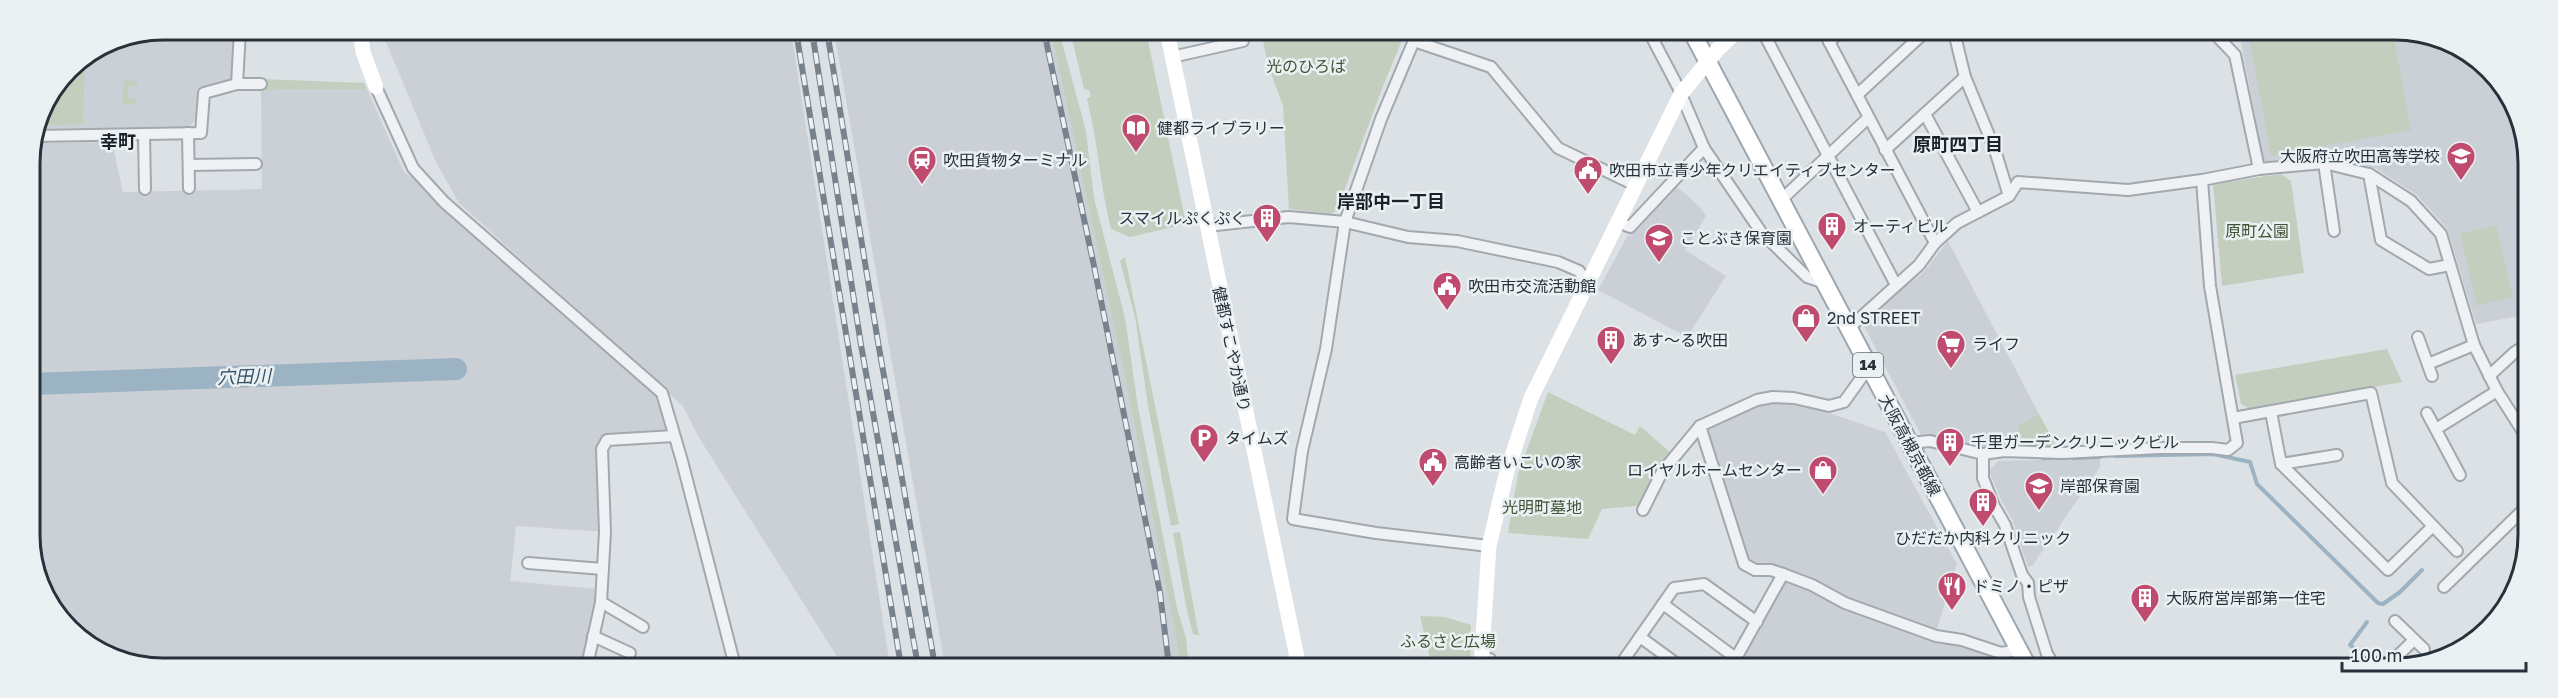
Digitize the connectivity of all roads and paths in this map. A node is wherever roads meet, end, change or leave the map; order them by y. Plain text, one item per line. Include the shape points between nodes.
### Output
1 (1414, 40) edge
2 (1427, 40) edge
3 (1653, 40) edge
4 (1696, 40) edge
5 (1728, 40) edge
6 (1767, 40) edge
7 (1829, 40) edge
8 (1916, 40) edge
9 (1956, 40) edge
10 (2221, 40) edge
11 (239, 41) edge
12 (361, 41) edge
13 (1169, 41) edge
14 (1243, 41) dead end
15 (1172, 57) junction
16 (1707, 63) junction
17 (1965, 77) junction
18 (237, 84) junction
19 (261, 84) dead end
20 (376, 87) joint
21 (1681, 94) junction
22 (1857, 95) junction
23 (1925, 114) junction
24 (1868, 118) junction
25 (188, 133) junction
26 (144, 134) junction
27 (44, 136) edge
28 (1704, 148) junction
29 (1885, 150) junction
30 (1828, 157) junction
31 (2324, 163) junction
32 (256, 164) dead end
33 (189, 165) junction
34 (2259, 169) junction
35 (2369, 174) junction
36 (2202, 180) junction
37 (1635, 184) junction
38 (189, 188) dead end
39 (145, 189) dead end
40 (2008, 196) junction
41 (1780, 201) junction
42 (1978, 212) junction
43 (1344, 222) junction
44 (1618, 222) junction
45 (1207, 226) junction
46 (2334, 231) dead end
47 (1935, 243) junction
48 (2450, 265) junction
49 (1587, 283) junction
50 (1825, 283) junction
51 (1896, 285) junction
52 (1849, 328) junction
53 (2418, 337) dead end
54 (2474, 345) junction
55 (2518, 351) edge
56 (2428, 364) junction
57 (1869, 367) junction
58 (2432, 376) dead end
59 (2489, 376) junction
60 (2497, 391) junction
61 (2271, 412) junction
62 (2427, 413) dead end
63 (2233, 418) junction
64 (2518, 421) edge
65 (1700, 426) junction
66 (2436, 429) junction
67 (674, 436) junction
68 (1909, 443) junction
69 (1983, 454) junction
70 (2337, 455) dead end
71 (2281, 464) junction
72 (2460, 475) dead end
73 (1643, 510) dead end
74 (2518, 515) edge
75 (2433, 526) junction
76 (1489, 546) junction
77 (2457, 551) dead end
78 (536, 560) dead end
79 (603, 569) junction
80 (1783, 574) junction
81 (2444, 587) dead end
82 (601, 602) junction
83 (1663, 604) junction
84 (2396, 621) dead end
85 (1757, 622) junction
86 (643, 627) dead end
87 (593, 636) junction
88 (1640, 637) junction
89 (2414, 640) junction
90 (2424, 649) dead end
91 (2019, 650) junction
92 (630, 653) dead end
93 (1297, 657) edge
94 (1483, 657) edge
95 (1626, 657) edge
96 (1668, 657) edge
97 (1727, 657) edge
98 (1737, 657) edge
99 (2023, 657) edge
100 (2048, 657) edge
101 (2396, 657) edge
102 (589, 658) edge
103 (733, 658) edge

1 - 43 street
2 - 37 street via 1491,67 1558,148
3 - 21 street
4 - 16 main road, 大阪高槻京都線 / 14
5 - 16 street
6 - 30 street
7 - 22 street
8 - 22 street
9 - 17 street
10 - 34 street via 2235,55
11 - 18 street
12 - 20 street
13 - 15 street, 健都すこやか通り
14 - 15 street via 1227,50
15 - 45 street, 健都すこやか通り
16 - 21 street
16 - 41 main road, 大阪高槻京都線 / 14
17 - 23 street
17 - 40 street via 1995,150
18 - 19 street
18 - 25 street via 204,93 201,132
20 - 67 street via 413,168 444,202 662,393
21 - 28 street
21 - 37 street
22 - 24 street
23 - 29 street
23 - 42 street
24 - 29 street
24 - 30 street
25 - 26 street
25 - 33 street
26 - 27 street
26 - 39 street
28 - 44 street via 1630,227
28 - 50 street via 1761,232 1807,277
29 - 47 street
30 - 41 street
30 - 51 street
31 - 34 street
31 - 35 street
31 - 46 street
32 - 33 street
33 - 38 street
34 - 36 street
35 - 48 street via 2411,201 2441,234
35 - 48 street via 2380,240 2429,269
36 - 40 street via 2128,190 2018,182
36 - 63 street via 2210,286
37 - 44 street
40 - 42 street
41 - 50 main road, 大阪高槻京都線 / 14
42 - 47 street via 1957,223
43 - 45 street via 1288,217
43 - 49 street via 1558,262 1579,271
43 - 76 street via 1326,349 1302,451 1293,519 1386,535
44 - 49 street
45 - 93 street, 健都すこやか通り
47 - 51 street via 1919,265
48 - 54 street
49 - 76 street via 1531,398 1507,471
50 - 52 main road, 大阪高槻京都線 / 14
51 - 52 street
52 - 57 main road, 大阪高槻京都線 / 14
53 - 56 street
54 - 56 street
54 - 59 street
55 - 59 street
56 - 58 street
57 - 65 street via 1844,402 1829,406 1773,397 1757,400
57 - 68 main road, 大阪高槻京都線 / 14
59 - 60 street
60 - 64 street
60 - 66 street
61 - 63 street
61 - 71 street
61 - 75 street via 2371,393 2392,483
62 - 66 street
63 - 69 street via 2237,443 2228,450 2160,448
65 - 73 street via 1662,472
65 - 80 street via 1744,564 1755,570
66 - 72 street via 2448,465
67 - 79 street via 607,440 602,449
67 - 103 street
68 - 69 street via 1930,441
68 - 91 main road, 大阪高槻京都線 / 14
69 - 100 street via 1983,478 2028,583
70 - 71 street
71 - 75 street via 2388,570
74 - 81 street
75 - 77 street
76 - 94 street
78 - 79 street
79 - 82 street
80 - 85 street
80 - 91 street via 1845,603 1936,636 2001,653
82 - 86 street
82 - 87 street
83 - 85 street via 1674,588 1704,584
83 - 88 street
83 - 97 street
84 - 89 street
85 - 98 street
87 - 92 street
87 - 102 street
88 - 95 street
88 - 96 street
89 - 90 street
89 - 101 street
91 - 99 main road, 大阪高槻京都線 / 14

